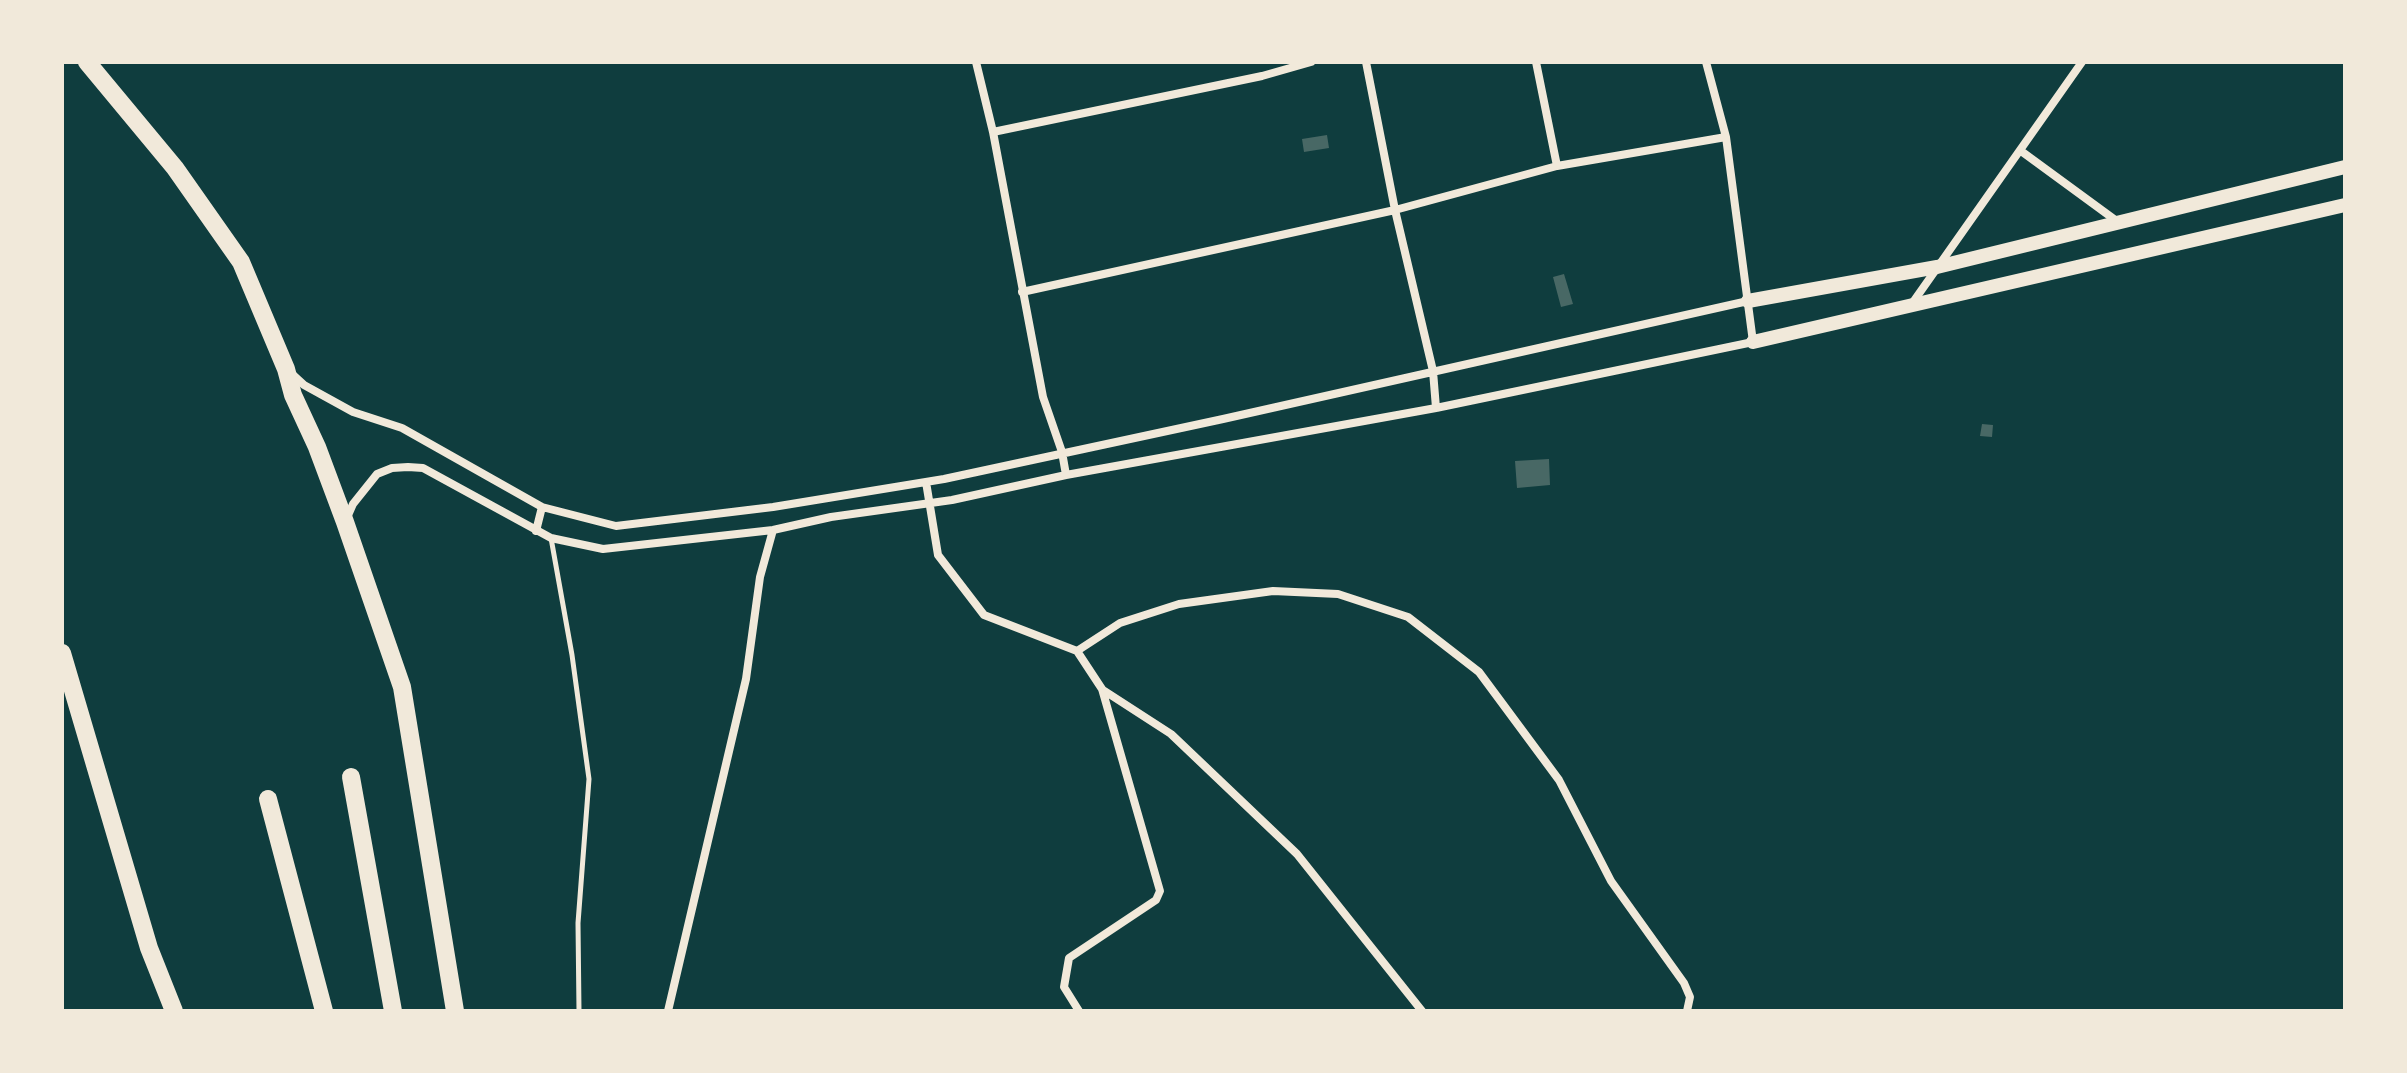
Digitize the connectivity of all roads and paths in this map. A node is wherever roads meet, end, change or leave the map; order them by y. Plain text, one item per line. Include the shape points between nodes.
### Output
1 (87, 62) edge
2 (976, 62) edge
3 (1311, 62) edge
4 (1366, 62) edge
5 (1536, 62) edge
6 (1706, 62) edge
7 (2082, 62) edge
8 (993, 132) junction
9 (1726, 137) junction
10 (2021, 151) junction
11 (1557, 166) junction
12 (2345, 167) edge
13 (2345, 205) edge
14 (1395, 210) junction
15 (2118, 222) junction
16 (1937, 267) junction
17 (1022, 292) junction
18 (1748, 301) junction
19 (1910, 306) junction
20 (1753, 342) junction
21 (286, 369) junction
22 (1433, 371) junction
23 (1436, 408) junction
24 (1062, 452) junction
25 (1066, 475) junction
26 (926, 482) junction
27 (928, 503) junction
28 (542, 507) junction
29 (345, 522) junction
30 (773, 530) junction
31 (536, 531) junction
32 (551, 538) junction
33 (1077, 651) junction
34 (62, 653) edge
35 (1102, 689) junction
36 (351, 777) dead end
37 (268, 799) dead end
38 (174, 1011) edge
39 (324, 1011) edge
40 (393, 1011) edge
41 (455, 1011) edge
42 (579, 1011) edge
43 (668, 1011) edge
44 (1079, 1011) edge
45 (1422, 1011) edge
46 (1687, 1011) edge

1 - 21 highway via 175,168 241,262
2 - 8 street
3 - 8 street
4 - 14 street
5 - 11 street
6 - 9 street
7 - 10 street
8 - 17 street
9 - 11 street
9 - 18 street
10 - 15 street
10 - 16 street
11 - 14 street
12 - 15 main road
13 - 19 main road
14 - 17 street
14 - 22 street
15 - 16 main road
16 - 18 main road
16 - 19 street
17 - 24 street via 1043,397
18 - 20 street
18 - 22 street
19 - 20 main road
20 - 23 street
21 - 28 street via 353,412 402,428
21 - 29 highway
22 - 23 street
22 - 24 street
23 - 25 street
24 - 25 street
24 - 26 street
25 - 27 street
26 - 27 street
26 - 28 street via 616,526
27 - 30 street
27 - 33 street via 938,555 984,615
28 - 31 street
29 - 31 street via 377,474 408,467 423,468
29 - 41 highway via 402,687
30 - 32 street via 603,549
30 - 43 street via 760,577 746,679
31 - 32 street
32 - 42 lane via 589,779 578,923
33 - 35 street
33 - 46 street via 1120,623 1179,604 1273,591 1338,594 1408,617 1479,672 1559,780 1611,881 1684,983 1690,997
34 - 38 highway via 149,948
35 - 44 street via 1160,891 1156,900 1069,958 1064,987
35 - 45 street via 1171,734 1297,854
36 - 40 highway
37 - 39 highway

